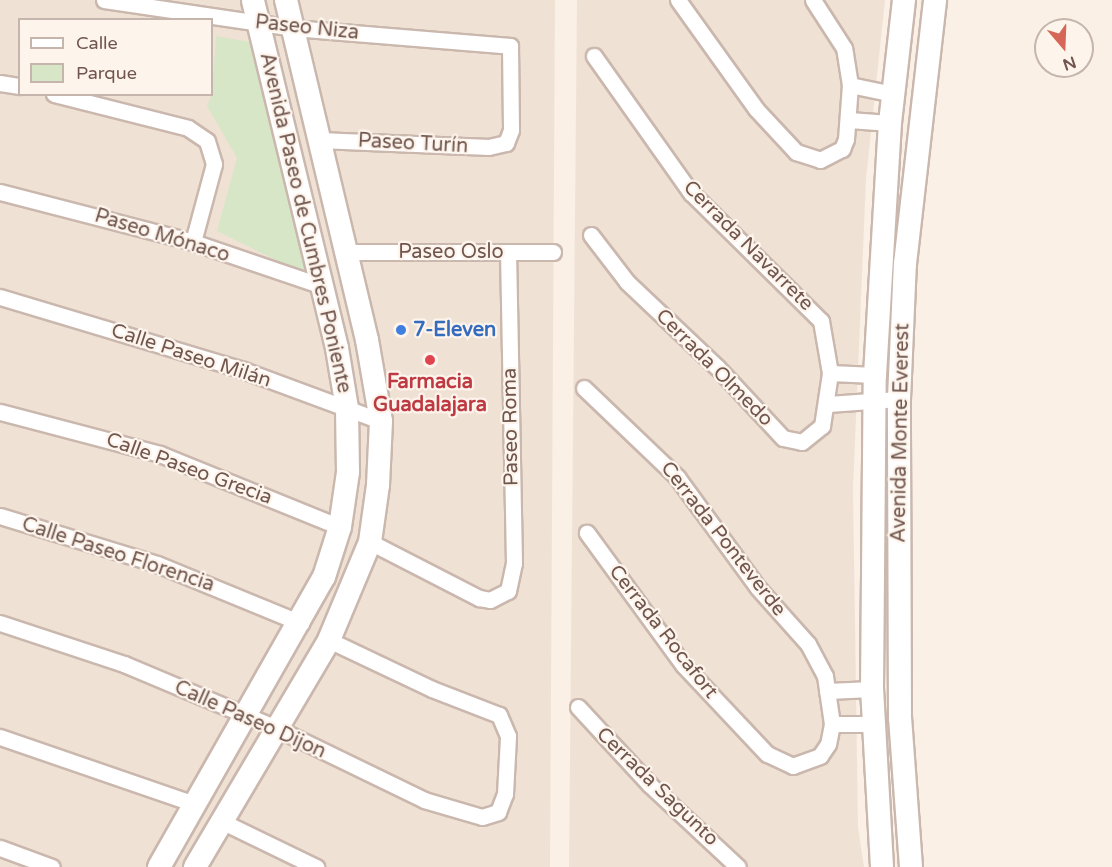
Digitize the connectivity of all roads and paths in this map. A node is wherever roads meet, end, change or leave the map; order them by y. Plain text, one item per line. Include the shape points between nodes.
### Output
1 (104, 0) edge
2 (253, 0) edge
3 (286, 0) edge
4 (678, 0) edge
5 (813, 0) edge
6 (904, 0) edge
7 (934, 0) edge
8 (258, 23) junction
9 (293, 28) junction
10 (594, 56) dead end
11 (0, 83) edge
12 (850, 85) junction
13 (18, 86) edge
14 (893, 94) junction
15 (62, 96) edge
16 (849, 120) junction
17 (890, 123) junction
18 (321, 140) junction
19 (506, 142) joint
20 (0, 192) edge
21 (591, 235) dead end
22 (193, 242) junction
23 (348, 252) junction
24 (553, 252) dead end
25 (508, 253) junction
26 (881, 260) junction
27 (905, 264) junction
28 (322, 286) junction
29 (0, 297) edge
30 (830, 373) junction
31 (875, 375) junction
32 (584, 388) dead end
33 (829, 388) joint
34 (899, 399) junction
35 (875, 401) junction
36 (828, 404) junction
37 (347, 408) junction
38 (0, 412) edge
39 (381, 421) junction
40 (0, 516) edge
41 (340, 527) junction
42 (587, 533) dead end
43 (370, 542) junction
44 (872, 572) junction
45 (899, 574) junction
46 (0, 623) edge
47 (301, 623) junction
48 (328, 640) junction
49 (872, 689) junction
50 (827, 691) junction
51 (578, 707) dead end
52 (244, 716) junction
53 (831, 717) junction
54 (873, 724) junction
55 (276, 728) junction
56 (0, 736) edge
57 (192, 803) junction
58 (221, 821) junction
59 (0, 848) edge
60 (52, 867) edge
61 (159, 867) edge
62 (195, 867) edge
63 (316, 867) edge
64 (738, 867) edge
65 (882, 867) edge
66 (911, 867) edge

1 - 8 street, Paseo Niza
2 - 8 street, Avenida Paseo de Cumbres Poniente
3 - 9 street, Avenida Paseo de Cumbres Poniente
4 - 16 street via 736,83 796,152 809,159 831,157 846,139
5 - 12 street via 844,48
6 - 14 street, Avenida Monte Everest
7 - 27 street, Avenida Monte Everest
8 - 9 street, Paseo Niza
8 - 28 street, Avenida Paseo de Cumbres Poniente
9 - 18 street, Avenida Paseo de Cumbres Poniente
9 - 19 street, Paseo Niza via 510,46 511,129
10 - 30 street, Cerrada Navarrete via 691,193 813,310 826,334
11 - 13 street
12 - 14 street
12 - 16 street
14 - 17 street, Avenida Monte Everest
15 - 22 street via 188,128 207,141 214,164
16 - 17 street
17 - 26 street, Avenida Monte Everest
18 - 19 street, Paseo Turín via 488,147
18 - 23 street, Avenida Paseo de Cumbres Poniente
20 - 22 street, Paseo Mónaco
21 - 36 street, Cerrada Olmedo via 627,282 717,367 783,438 802,442 814,436 822,426
22 - 28 street, Paseo Mónaco
23 - 25 street, Paseo Oslo
23 - 39 street, Avenida Paseo de Cumbres Poniente
24 - 25 street, Paseo Oslo
25 - 43 street, Paseo Roma via 514,563 508,591 501,596 479,598
26 - 27 street
26 - 31 street, Avenida Monte Everest
27 - 34 street, Avenida Monte Everest
28 - 37 street, Avenida Paseo de Cumbres Poniente
29 - 37 street, Calle Paseo Milán via 243,370
30 - 31 street
30 - 33 street, Cerrada Navarrete
31 - 35 street, Avenida Monte Everest
32 - 50 street, Cerrada Ponteverde via 677,477 758,588 808,644 825,676
33 - 36 street, Cerrada Olmedo
34 - 35 street
34 - 45 street, Avenida Monte Everest
35 - 36 street
35 - 44 street, Avenida Monte Everest
37 - 39 street, Calle Paseo Milán
37 - 41 street, Avenida Paseo de Cumbres Poniente via 348,472
38 - 41 street, Calle Paseo Grecia via 160,454
39 - 43 street, Avenida Paseo de Cumbres Poniente
40 - 47 street, Calle Paseo Florencia via 157,564
41 - 47 street, Avenida Paseo de Cumbres Poniente via 324,577
42 - 53 street, Cerrada Rocafort via 684,666 767,754 793,766 820,756 828,744
43 - 48 street, Avenida Paseo de Cumbres Poniente
44 - 45 street
44 - 49 street, Avenida Monte Everest
45 - 66 street, Avenida Monte Everest via 900,718
46 - 52 street, Calle Paseo Dijon via 124,664
47 - 52 street, Avenida Paseo de Cumbres Poniente
48 - 55 street, Avenida Paseo de Cumbres Poniente
48 - 55 street, Calle Paseo Dijon via 499,716 508,736 506,794 498,812 482,817 424,800
49 - 50 street
49 - 54 street, Avenida Monte Everest
50 - 53 street, Cerrada Ponteverde
51 - 64 street, Cerrada Sagunto via 650,785
52 - 55 street, Calle Paseo Dijon
52 - 57 street, Avenida Paseo de Cumbres Poniente
53 - 54 street
54 - 65 street, Avenida Monte Everest
55 - 58 street, Avenida Paseo de Cumbres Poniente
56 - 57 street
57 - 61 street, Avenida Paseo de Cumbres Poniente
58 - 62 street, Avenida Paseo de Cumbres Poniente
58 - 63 street
59 - 60 street

